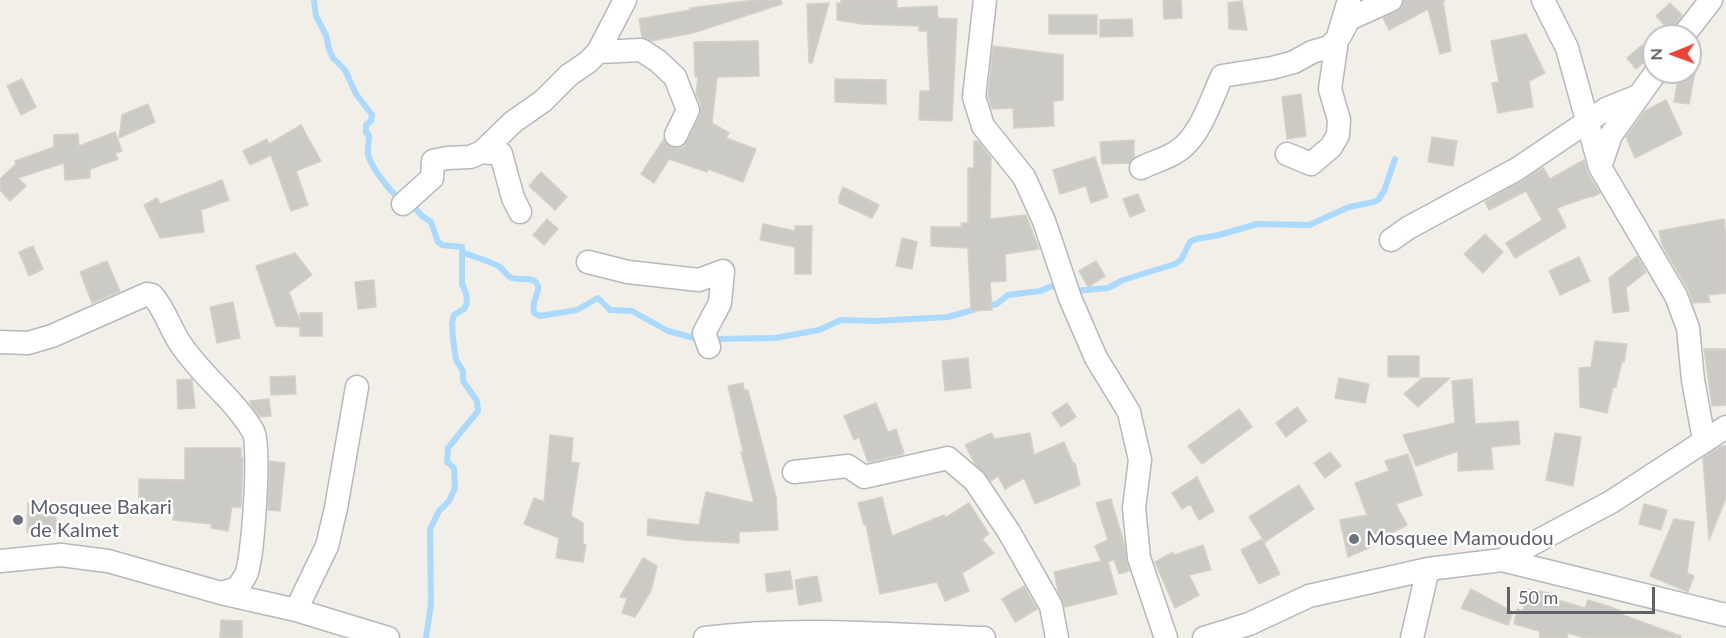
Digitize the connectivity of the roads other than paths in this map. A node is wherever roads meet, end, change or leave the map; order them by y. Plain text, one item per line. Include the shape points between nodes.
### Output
1 (625, 0) edge
2 (985, 0) edge
3 (1349, 0) edge
4 (1391, 0) edge
5 (1543, 0) edge
6 (1711, 0) edge
7 (1692, 24) edge
8 (1337, 40) junction
9 (598, 52) junction
10 (1647, 84) edge
11 (1638, 96) junction
12 (1586, 121) junction
13 (676, 135) dead end
14 (482, 152) junction
15 (1287, 154) dead end
16 (1600, 167) junction
17 (1141, 168) dead end
18 (403, 204) dead end
19 (520, 212) dead end
20 (1391, 240) dead end
21 (588, 262) dead end
22 (706, 340) dead end
23 (0, 342) edge
24 (357, 387) dead end
25 (1726, 427) edge
26 (1704, 440) junction
27 (794, 472) dead end
28 (1502, 560) junction
29 (0, 561) edge
30 (1428, 569) junction
31 (221, 593) junction
32 (296, 610) junction
33 (1726, 615) edge
34 (388, 638) edge
35 (705, 638) edge
36 (984, 638) edge
37 (1058, 638) edge
38 (1166, 638) edge
39 (1204, 638) edge
40 (1412, 638) edge

1 - 9 street
2 - 38 street via 974,97 977,111 983,126 1024,177 1096,358 1129,412 1140,460 1134,508 1139,558
3 - 8 street
4 - 8 street via 1349,19
5 - 12 street via 1567,48
6 - 7 street
8 - 15 street via 1329,89 1339,120 1338,135 1331,147 1311,164
8 - 17 street via 1294,62 1222,76 1198,131 1183,148
9 - 13 street via 641,50 675,77 688,110
9 - 14 street
10 - 11 street
11 - 12 street
11 - 16 street via 1611,135
12 - 16 street
12 - 20 street via 1517,169
14 - 18 street via 433,161 432,178
14 - 19 street via 501,154
16 - 26 street via 1676,296 1688,328
21 - 22 street via 628,272 699,280 723,271 720,303
23 - 31 street via 28,343 52,336 147,294 160,303 181,345 234,403 255,433 256,483 246,572 238,588
24 - 32 street via 327,546
25 - 26 street
26 - 28 street via 1611,502
27 - 37 street via 848,466 864,477 948,458 975,481 1009,532 1050,606
28 - 30 street
28 - 33 street
29 - 31 street via 61,555 108,561
30 - 39 street via 1309,596 1248,624
30 - 40 street
31 - 32 street
32 - 34 street
35 - 36 street via 840,633

